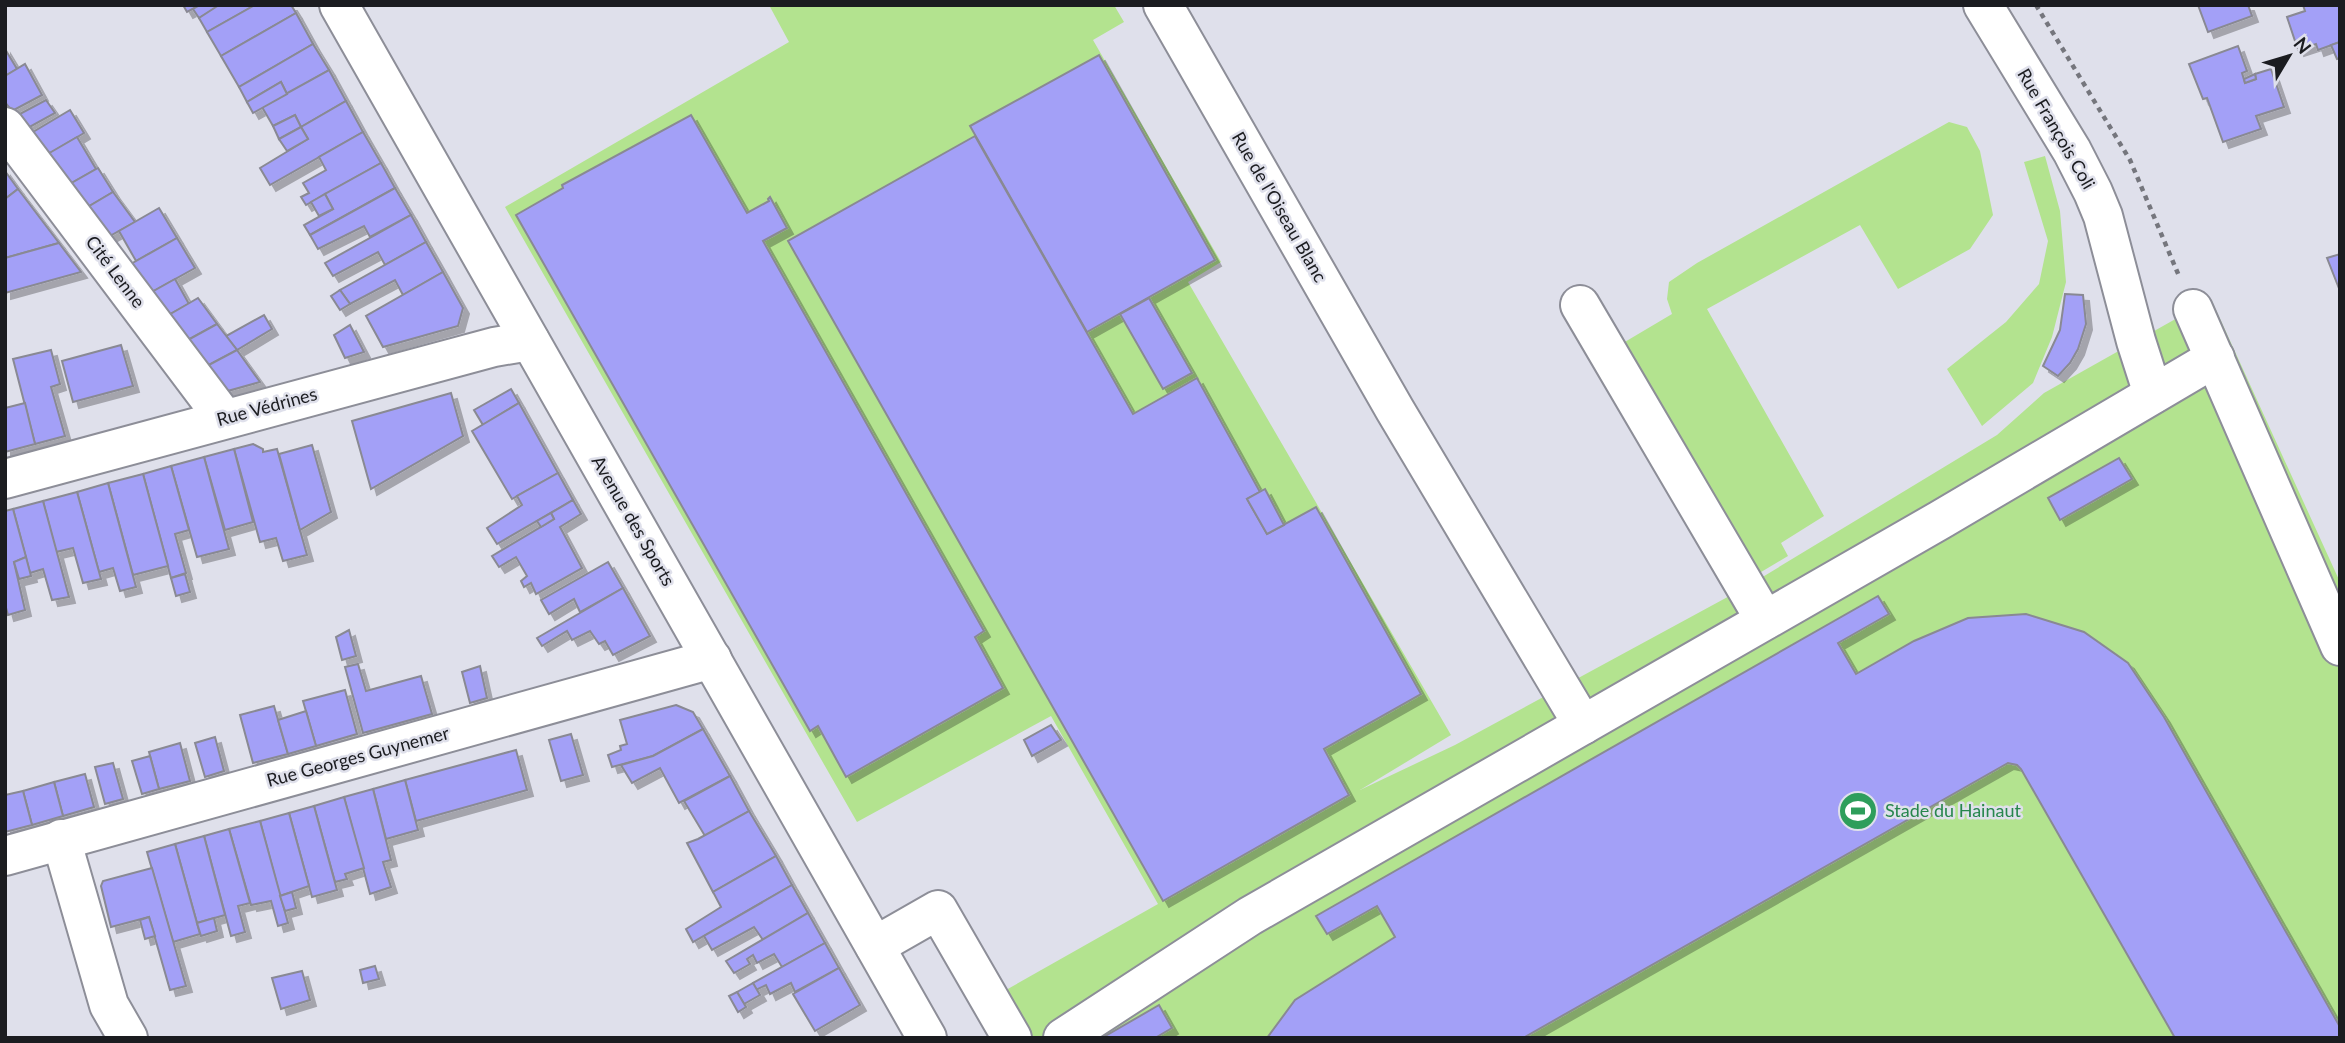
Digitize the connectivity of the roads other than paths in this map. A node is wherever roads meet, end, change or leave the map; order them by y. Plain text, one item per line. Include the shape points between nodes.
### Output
1 (339, 5) edge
2 (1163, 5) edge
3 (1983, 5) edge
4 (5, 127) edge
5 (1580, 305) dead end
6 (2193, 309) dead end
7 (530, 341) junction
8 (2215, 358) junction
9 (2153, 394) junction
10 (224, 418) junction
11 (5, 479) edge
12 (1765, 620) junction
13 (2340, 646) edge
14 (712, 659) junction
15 (1583, 725) junction
16 (61, 839) junction
17 (5, 856) edge
18 (875, 946) junction
19 (128, 1038) edge
20 (927, 1038) edge
21 (1012, 1038) edge
22 (1063, 1038) edge

1 - 7 street, Avenue des Sports
2 - 15 street, Rue de l'Oiseau Blanc via 1395,410
3 - 9 street, Rue François Coli via 2093,192
4 - 10 street, Cité Lenne
5 - 12 street
6 - 8 street
7 - 10 street, Rue Védrines
7 - 14 street, Avenue des Sports
8 - 9 street
8 - 13 street
9 - 12 street
10 - 11 street, Rue Védrines
12 - 15 street
14 - 16 street, Rue Georges Guynemer
14 - 18 street, Avenue des Sports
15 - 22 street via 1250,916
16 - 17 street, Rue Georges Guynemer
16 - 19 street via 109,1005
18 - 20 street, Avenue des Sports
18 - 21 street via 937,910

